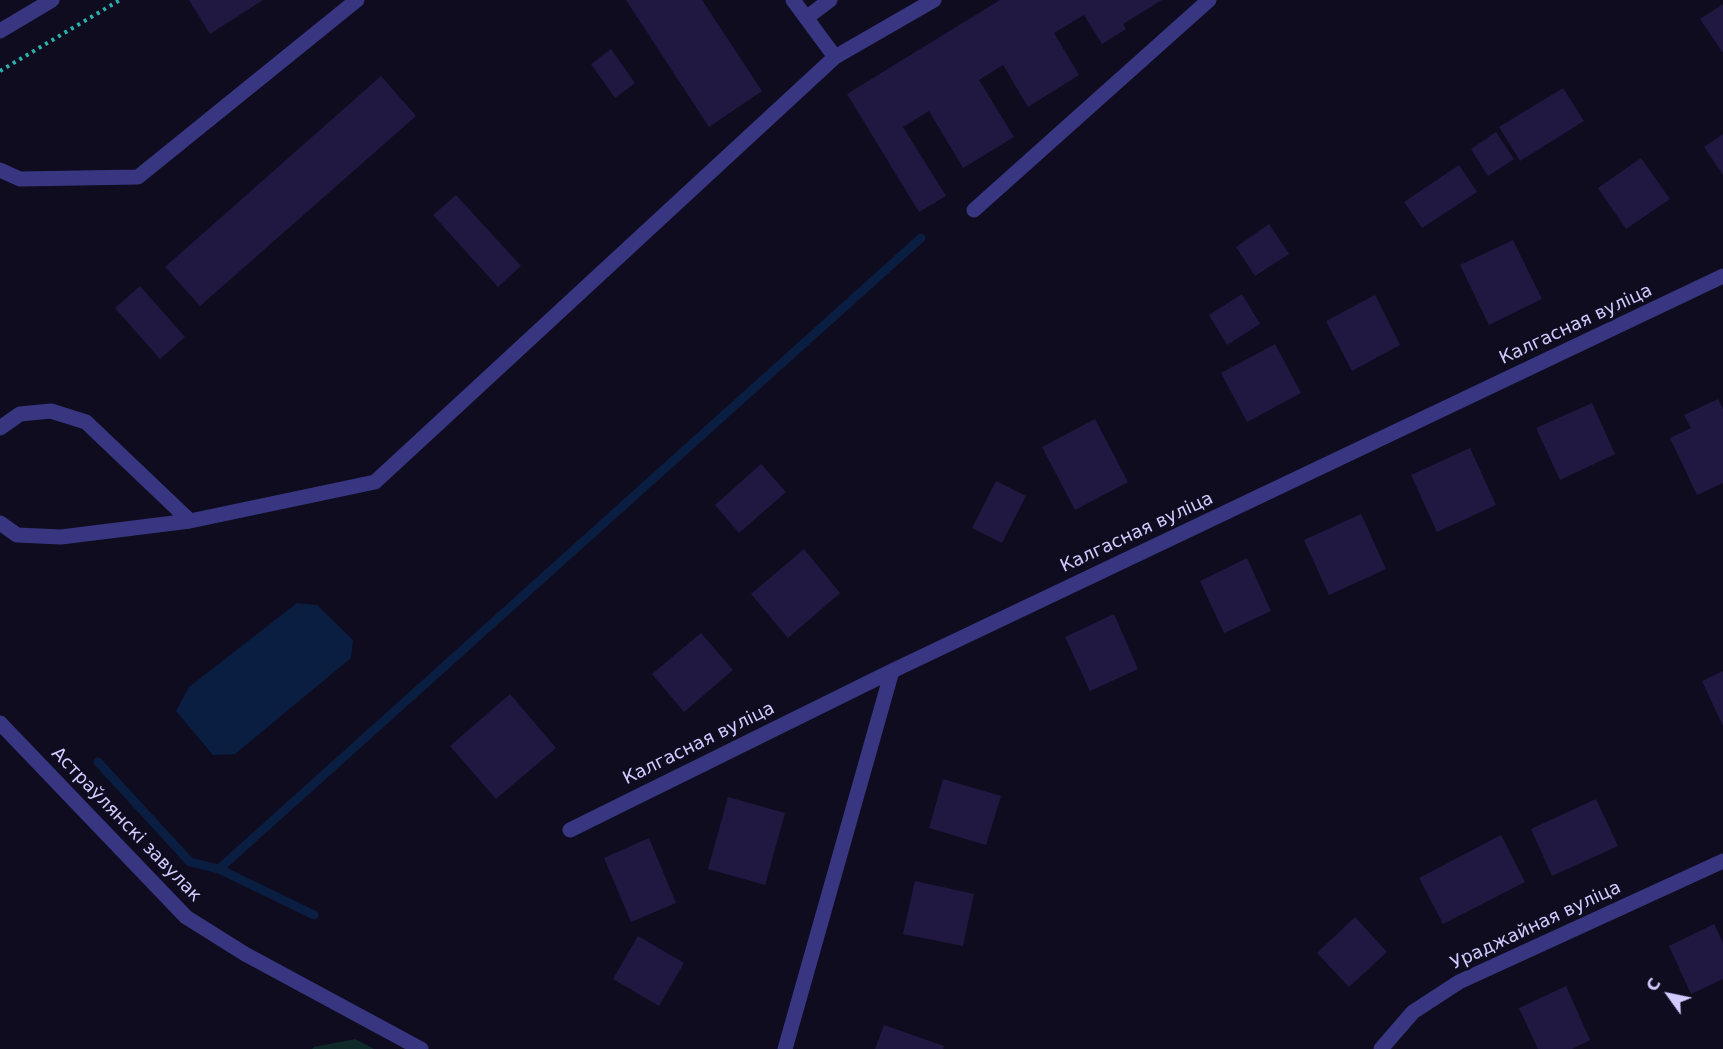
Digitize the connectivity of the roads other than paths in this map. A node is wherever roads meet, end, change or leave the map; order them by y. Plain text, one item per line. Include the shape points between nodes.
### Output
1 (52, 0) edge
2 (357, 0) edge
3 (793, 0) edge
4 (830, 0) edge
5 (934, 0) edge
6 (1209, 0) edge
7 (806, 18) junction
8 (0, 31) edge
9 (835, 57) junction
10 (0, 170) edge
11 (974, 210) dead end
12 (1723, 276) edge
13 (0, 428) edge
14 (190, 521) junction
15 (0, 523) edge
16 (892, 671) junction
17 (0, 723) edge
18 (570, 830) dead end
19 (1723, 861) edge
20 (421, 1049) edge
21 (785, 1049) edge
22 (1382, 1049) edge

1 - 8 street
2 - 10 street via 138,177 20,178
3 - 7 street
4 - 7 street
5 - 9 street
6 - 11 street
7 - 9 street
9 - 14 street via 375,482
12 - 16 street, Калгасная вуліца
13 - 14 street via 20,414 51,411 86,422
14 - 15 street via 61,537 17,535
16 - 18 street, Калгасная вуліца
16 - 21 street
17 - 20 street, Астраўлянскі завулак via 186,917
19 - 22 street, Ураджайная вуліца via 1459,982 1413,1012

